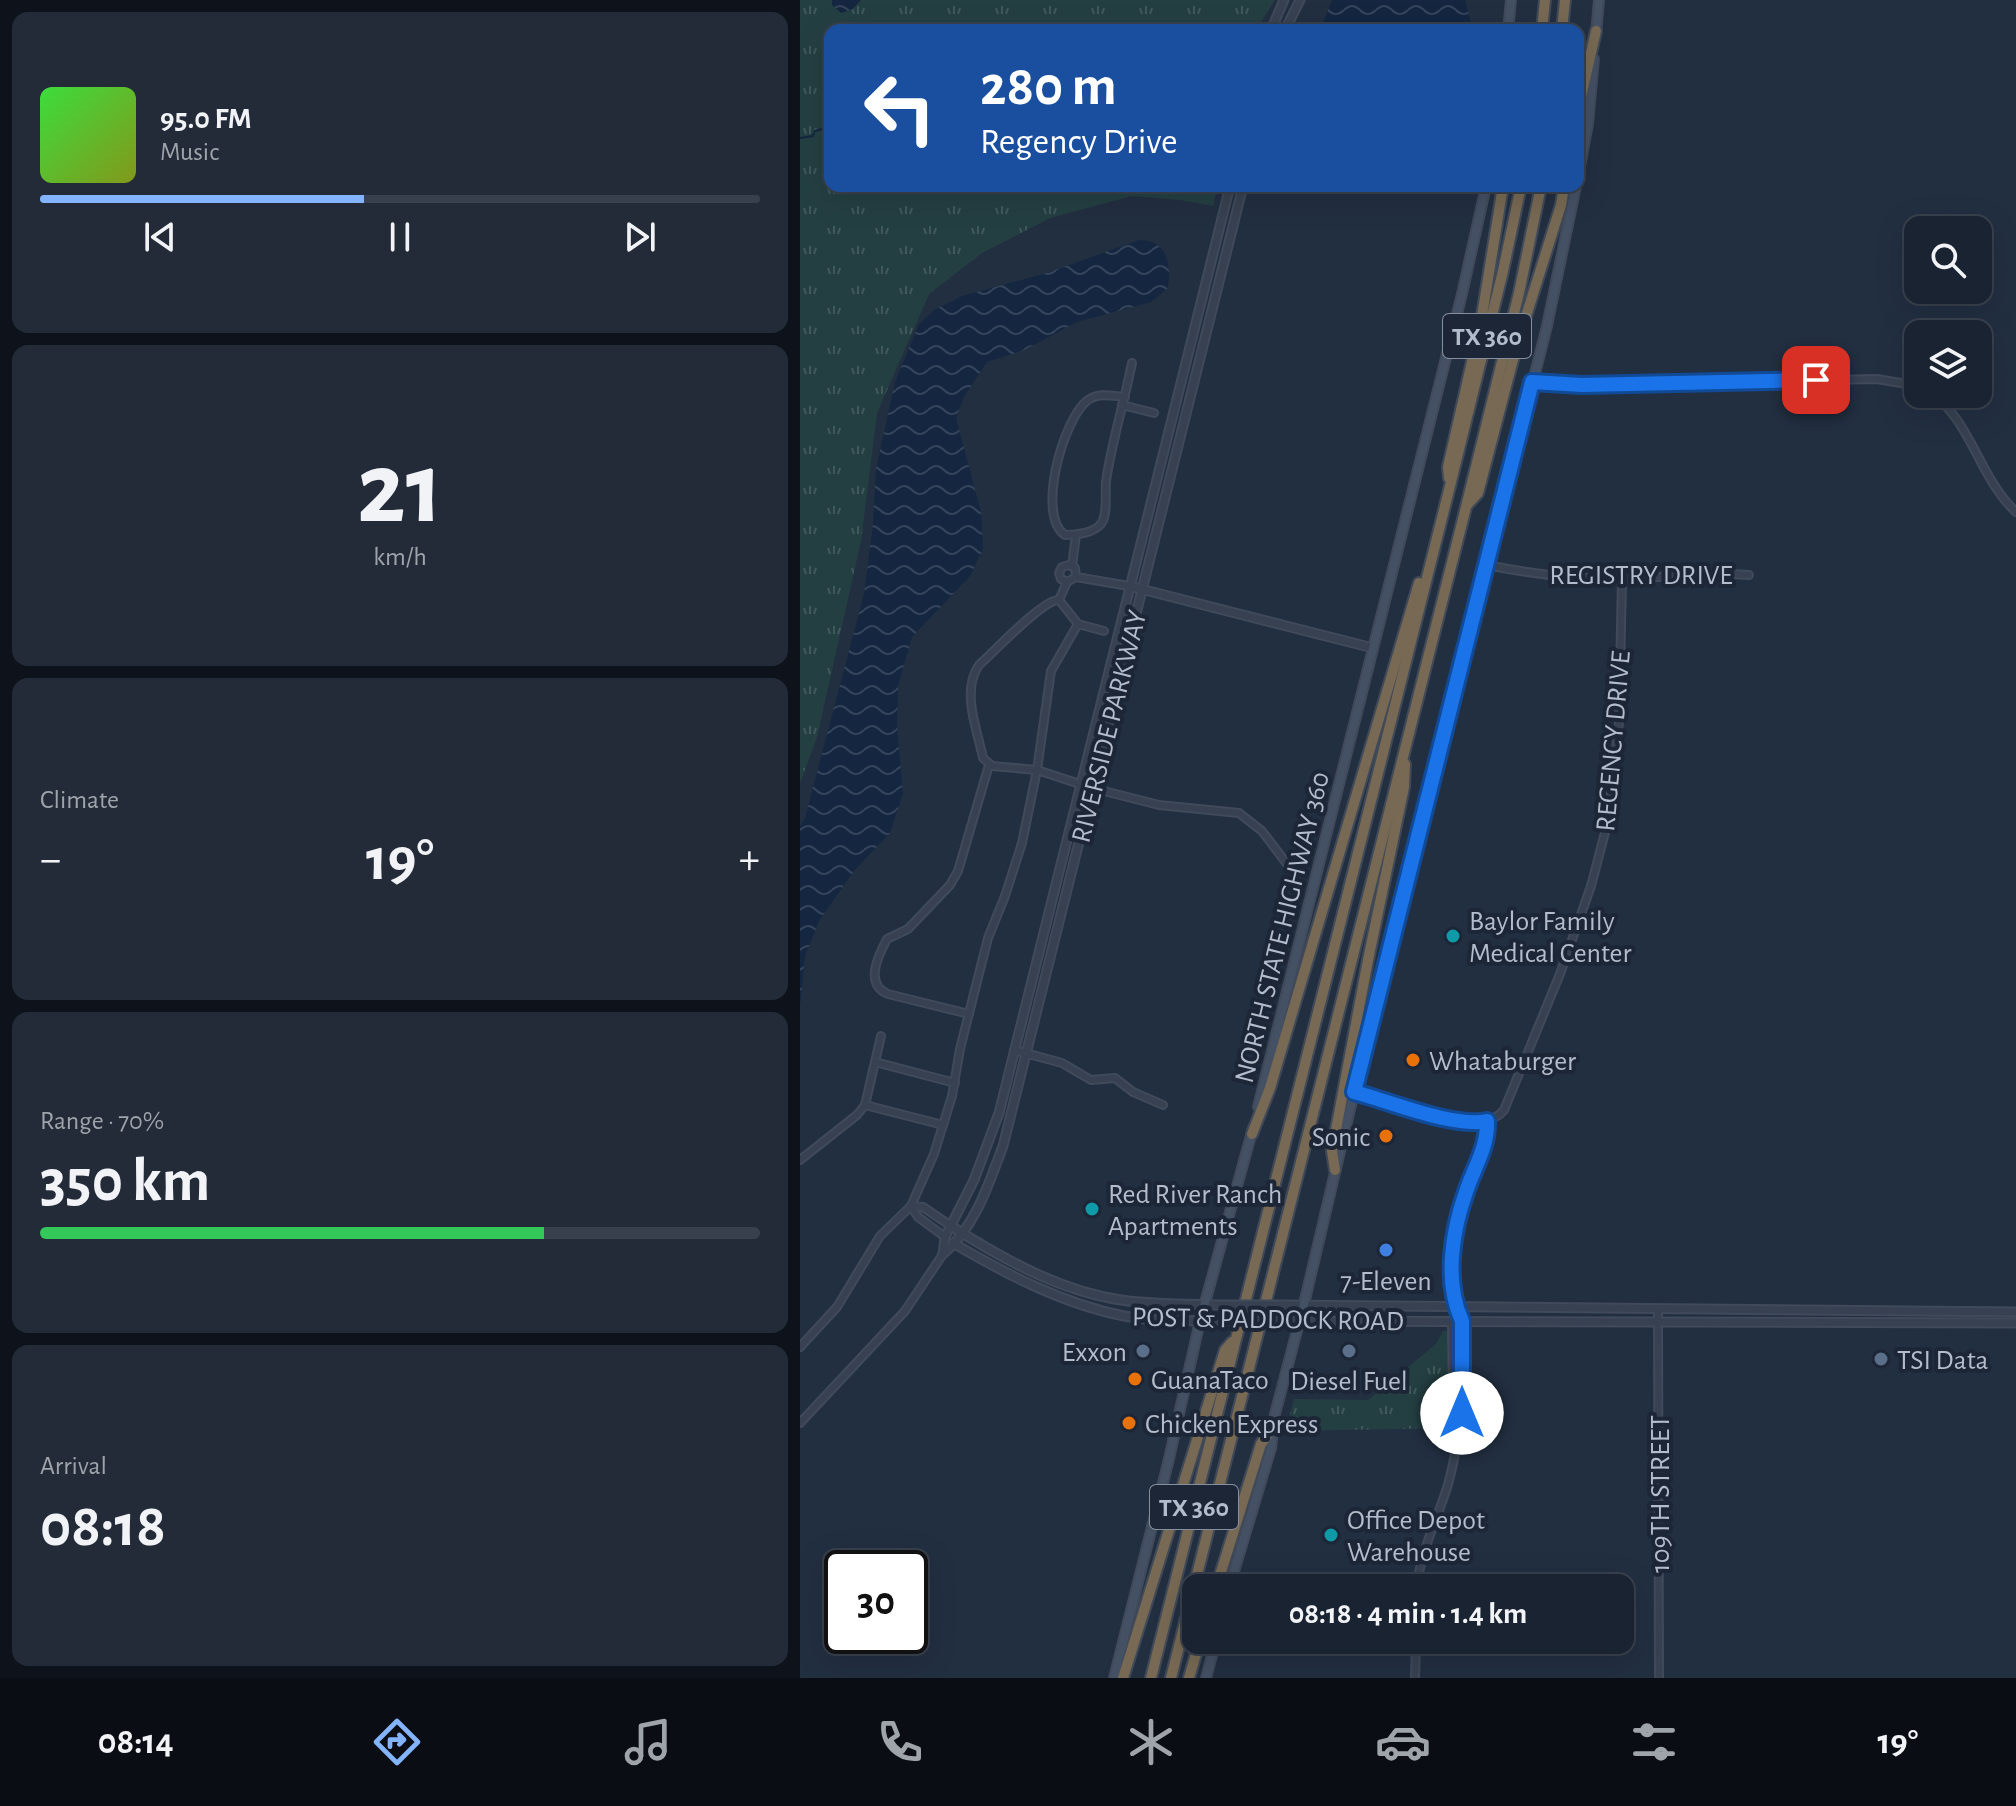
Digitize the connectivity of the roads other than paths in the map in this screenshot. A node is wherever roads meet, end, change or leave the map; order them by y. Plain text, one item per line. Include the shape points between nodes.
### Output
1 (1284, 0) edge
2 (1300, 0) edge
3 (1511, 0) edge
4 (1545, 0) edge
5 (1565, 0) edge
6 (1599, 0) edge
7 (1274, 24) edge
8 (1288, 24) edge
9 (1509, 24) edge
10 (1543, 24) edge
11 (1563, 24) edge
12 (1596, 31) junction
13 (1584, 84) edge
14 (1584, 145) edge
15 (1229, 192) edge
16 (1242, 192) edge
17 (1485, 192) edge
18 (1502, 192) edge
19 (1520, 192) edge
20 (1540, 192) edge
21 (1563, 192) edge
22 (1575, 192) edge
23 (1220, 227) junction
24 (1232, 230) junction
25 (1132, 363) dead end
26 (1532, 382) junction
27 (1904, 384) edge
28 (1123, 401) junction
29 (1948, 408) edge
30 (1154, 413) dead end
31 (1450, 486) junction
32 (1466, 507) junction
33 (2016, 512) edge
34 (1076, 535) junction
35 (1487, 565) junction
36 (1072, 566) junction
37 (1430, 568) junction
38 (1749, 575) dead end
39 (1076, 577) junction
40 (1622, 579) junction
41 (1067, 582) junction
42 (1129, 586) junction
43 (1142, 590) junction
44 (1059, 600) junction
45 (1078, 624) junction
46 (1104, 631) dead end
47 (1373, 648) junction
48 (1407, 739) junction
49 (989, 765) junction
50 (1037, 770) junction
51 (1080, 785) junction
52 (1092, 788) junction
53 (1287, 864) dead end
54 (969, 1014) junction
55 (881, 1036) dead end
56 (1014, 1050) junction
57 (1026, 1053) junction
58 (875, 1062) junction
59 (955, 1083) junction
60 (1354, 1092) junction
61 (865, 1105) junction
62 (1163, 1105) dead end
63 (1487, 1121) junction
64 (943, 1125) junction
65 (1252, 1134) junction
66 (800, 1160) edge
67 (1335, 1170) junction
68 (911, 1206) junction
69 (951, 1226) junction
70 (961, 1233) junction
71 (945, 1237) junction
72 (955, 1244) junction
73 (943, 1254) junction
74 (1074, 1288) junction
75 (1073, 1302) junction
76 (1204, 1304) junction
77 (1304, 1304) junction
78 (1456, 1307) junction
79 (1658, 1310) junction
80 (1838, 1312) junction
81 (2016, 1312) edge
82 (1200, 1321) junction
83 (1300, 1321) junction
84 (1462, 1321) junction
85 (1452, 1322) junction
86 (1658, 1322) junction
87 (2016, 1323) edge
88 (1838, 1324) junction
89 (1236, 1336) junction
90 (800, 1347) edge
91 (800, 1423) edge
92 (1273, 1427) junction
93 (1458, 1429) junction
94 (1220, 1574) edge
95 (1233, 1574) edge
96 (1420, 1574) edge
97 (1196, 1654) edge
98 (1212, 1654) edge
99 (1416, 1654) edge
100 (1114, 1678) edge
101 (1123, 1678) edge
102 (1151, 1678) edge
103 (1171, 1678) edge
104 (1189, 1678) edge
105 (1206, 1678) edge
106 (1415, 1678) edge
107 (1659, 1678) edge

1 - 7 street
2 - 8 street
3 - 9 main road
4 - 10 highway
5 - 11 highway
6 - 12 main road
12 - 13 highway
12 - 14 main road
15 - 23 street, RIVERSIDE PARKWAY
16 - 24 street, RIVERSIDE PARKWAY
17 - 47 main road, NORTH STATE HIGHWAY 360
18 - 31 highway via 1484,309 1448,467
19 - 31 highway, TX 360
20 - 32 highway, TX 360
21 - 32 highway via 1478,493
22 - 26 main road
23 - 24 street
23 - 42 street, RIVERSIDE PARKWAY
24 - 43 street, RIVERSIDE PARKWAY
25 - 28 street
26 - 27 street via 1877,379
26 - 35 main road
28 - 30 street
28 - 34 street via 1104,519 1097,528
28 - 34 street via 1099,395 1088,400 1068,426 1055,467 1053,499 1060,532
29 - 33 street
31 - 37 highway, TX 360
32 - 48 highway, TX 360
34 - 36 street
35 - 40 street, REGISTRY DRIVE
35 - 60 main road
36 - 39 street
36 - 41 street via 1065,565 1059,573
37 - 65 highway via 1419,583
37 - 89 highway, TX 360
38 - 40 street, REGISTRY DRIVE
39 - 41 street
39 - 42 street
40 - 63 street, REGENCY DRIVE via 1619,722 1603,845 1522,1069 1504,1110
41 - 44 street
42 - 43 street
42 - 51 street, RIVERSIDE PARKWAY
43 - 47 street
43 - 52 street, RIVERSIDE PARKWAY
44 - 45 street
44 - 49 street via 1039,609 972,676 973,710
45 - 46 street
45 - 50 street via 1051,671
47 - 65 main road, NORTH STATE HIGHWAY 360
48 - 67 highway via 1404,787 1332,1151
48 - 103 highway, TX 360
49 - 50 street
49 - 54 street via 958,871 908,929 887,939 874,980 888,994
50 - 51 street
50 - 54 street via 1022,843 988,938
51 - 52 street
51 - 56 street, RIVERSIDE PARKWAY
52 - 53 street via 1159,805 1239,813 1262,831
52 - 57 street, RIVERSIDE PARKWAY
54 - 59 street
55 - 58 street
56 - 57 street
56 - 69 street, RIVERSIDE PARKWAY via 987,1150
57 - 62 street via 1062,1063 1091,1080 1115,1078
57 - 70 street, RIVERSIDE PARKWAY via 1003,1146 984,1196
58 - 59 street
58 - 61 street
59 - 64 street
60 - 63 street via 1452,1120
60 - 67 main road
61 - 64 street
61 - 66 street
63 - 78 street via 1484,1150 1457,1222 1452,1269
64 - 68 street
65 - 76 main road, NORTH STATE HIGHWAY 360
67 - 77 main road
68 - 69 street, POST & PADDOCK ROAD via 923,1207
68 - 71 street, POST & PADDOCK ROAD
68 - 90 street via 880,1236 837,1307
69 - 70 street, POST & PADDOCK ROAD
69 - 71 street, RIVERSIDE PARKWAY
70 - 72 street, RIVERSIDE PARKWAY
70 - 74 street, POST & PADDOCK ROAD via 1044,1278
71 - 72 street, POST & PADDOCK ROAD
71 - 73 street, RIVERSIDE PARKWAY
72 - 73 street, RIVERSIDE PARKWAY
72 - 75 street, POST & PADDOCK ROAD
73 - 91 street, RIVERSIDE PARKWAY via 905,1311
74 - 75 street
74 - 76 street, POST & PADDOCK ROAD via 1145,1303
75 - 82 street, POST & PADDOCK ROAD via 1126,1316
76 - 77 street, POST & PADDOCK ROAD, bridge
76 - 82 main road, NORTH STATE HIGHWAY 360
77 - 78 street, POST & PADDOCK ROAD
77 - 83 main road
78 - 79 street, POST & PADDOCK ROAD
78 - 84 street
78 - 85 street
79 - 80 street, POST & PADDOCK ROAD
79 - 86 street, 109TH STREET
80 - 81 street, POST & PADDOCK ROAD
80 - 88 street
82 - 83 street, POST & PADDOCK ROAD, bridge
82 - 100 main road, NORTH STATE HIGHWAY 360
83 - 85 street, POST & PADDOCK ROAD
83 - 92 main road
84 - 85 street, POST & PADDOCK ROAD
84 - 86 street, POST & PADDOCK ROAD
84 - 93 street
85 - 93 street via 1453,1415
86 - 88 street, POST & PADDOCK ROAD
86 - 107 street, 109TH STREET
87 - 88 street, POST & PADDOCK ROAD
89 - 101 highway via 1225,1350
89 - 102 highway, TX 360
92 - 94 highway via 1261,1444
92 - 95 main road
93 - 96 street via 1448,1485
97 - 104 highway
98 - 105 main road
99 - 106 street

